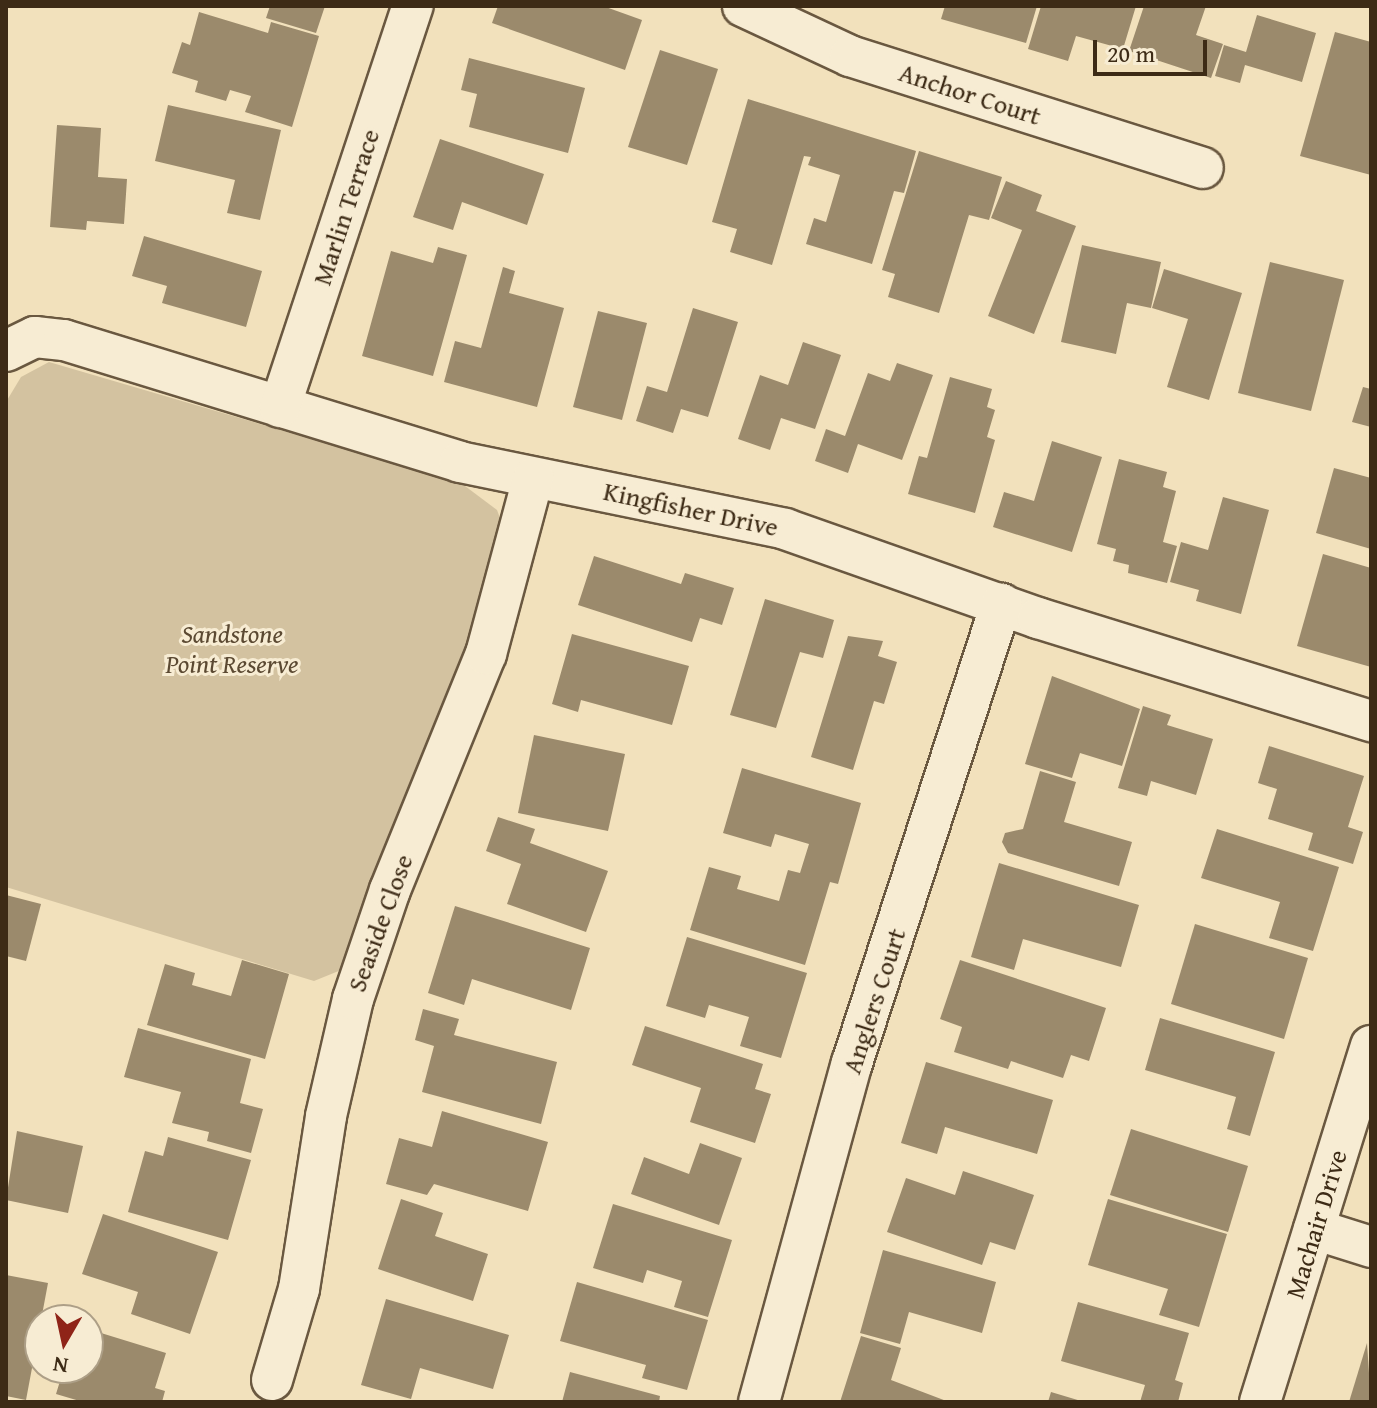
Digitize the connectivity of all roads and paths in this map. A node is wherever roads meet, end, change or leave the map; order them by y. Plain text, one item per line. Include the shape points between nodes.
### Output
1 (413, 6) edge
2 (743, 6) edge
3 (1203, 168) dead end
4 (6, 351) edge
5 (280, 407) junction
6 (533, 478) junction
7 (1001, 604) junction
8 (1371, 721) edge
9 (1371, 1046) edge
10 (1314, 1229) junction
11 (1371, 1247) edge
12 (272, 1380) dead end
13 (759, 1402) edge
14 (1260, 1402) edge

1 - 5 street, Marlin Terrace
2 - 3 street, Anchor Court via 850,56
4 - 5 street, Kingfisher Drive via 35,337 64,340
5 - 6 street, Kingfisher Drive
6 - 7 street, Kingfisher Drive via 785,529
6 - 12 street, Seaside Close via 486,654 390,890 353,999 326,1116 299,1289
7 - 8 street, Kingfisher Drive
7 - 13 street, Anglers Court via 852,1063
9 - 10 street, Machair Drive
10 - 11 street
10 - 14 street, Machair Drive

